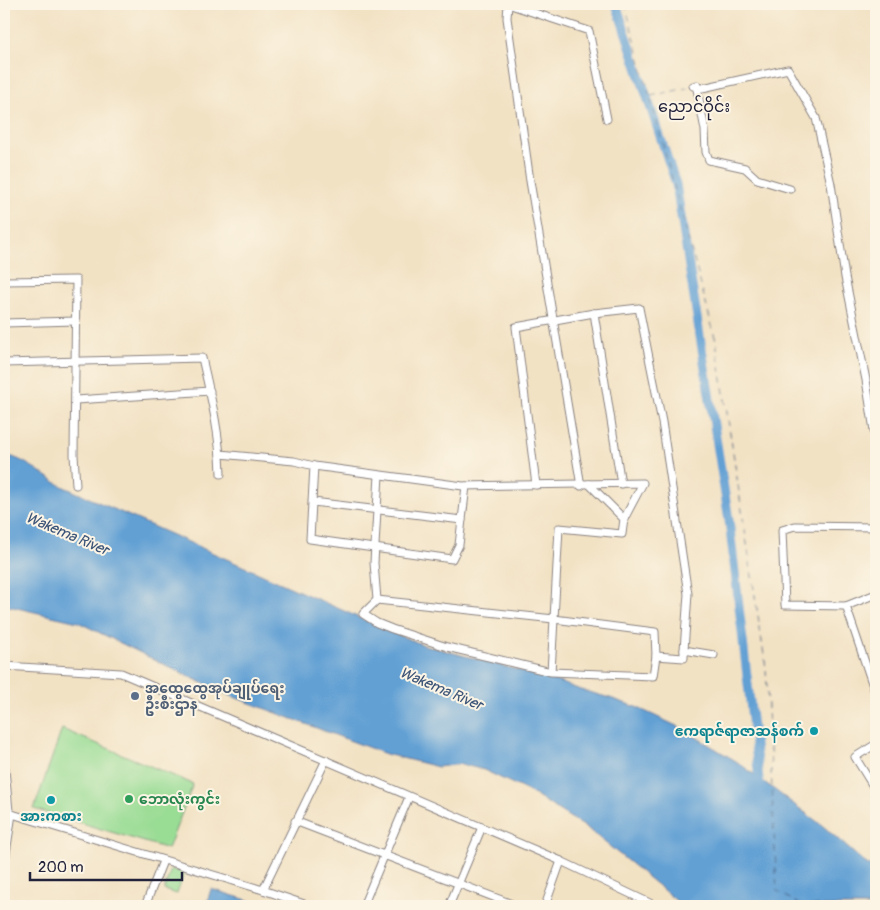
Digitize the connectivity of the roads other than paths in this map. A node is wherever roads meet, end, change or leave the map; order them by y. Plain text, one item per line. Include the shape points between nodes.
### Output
1 (508, 4) edge
2 (607, 119) dead end
3 (790, 189) dead end
4 (4, 281) edge
5 (594, 313) junction
6 (76, 321) junction
7 (553, 321) junction
8 (4, 323) edge
9 (76, 361) junction
10 (4, 363) edge
11 (210, 391) junction
12 (76, 400) junction
13 (876, 443) edge
14 (220, 454) junction
15 (314, 466) junction
16 (221, 474) dead end
17 (379, 475) junction
18 (588, 484) junction
19 (621, 484) junction
20 (76, 485) dead end
21 (536, 485) junction
22 (466, 486) junction
23 (580, 486) junction
24 (313, 502) junction
25 (377, 510) junction
26 (624, 519) junction
27 (462, 520) junction
28 (876, 527) edge
29 (374, 548) junction
30 (876, 594) edge
31 (377, 600) junction
32 (846, 606) junction
33 (554, 619) junction
34 (684, 650) junction
35 (714, 655) dead end
36 (656, 656) junction
37 (4, 666) edge
38 (551, 672) junction
39 (876, 695) edge
40 (876, 744) edge
41 (4, 760) edge
42 (326, 760) junction
43 (876, 791) edge
44 (409, 797) junction
45 (8, 811) edge
46 (296, 821) junction
47 (482, 827) junction
48 (383, 855) junction
49 (163, 861) junction
50 (561, 861) junction
51 (4, 866) edge
52 (459, 884) junction
53 (263, 890) junction
54 (645, 904) edge
55 (145, 906) edge
56 (310, 906) edge
57 (363, 906) edge
58 (449, 906) edge
59 (517, 906) edge
60 (545, 906) edge
61 (656, 906) edge

1 - 2 street via 589,31
1 - 7 street via 507,18 530,181
3 - 13 street via 757,179 745,168 709,160 695,87 788,69 816,118 831,184 844,276
4 - 6 street via 76,280
5 - 7 street
5 - 19 street
5 - 34 street via 639,308 662,422 688,594
6 - 8 street
6 - 9 street
7 - 21 street via 516,327
7 - 23 street
9 - 10 street
9 - 11 street via 202,358
9 - 12 street
11 - 12 street
11 - 14 street
12 - 20 street
14 - 15 street via 294,460
14 - 16 street
15 - 17 street
15 - 24 street
17 - 22 street
17 - 25 street
18 - 19 street
18 - 23 street
18 - 26 street
19 - 26 street via 643,483
21 - 22 street
21 - 23 street
22 - 27 street
24 - 25 street
24 - 29 street via 310,539
25 - 27 street
25 - 29 street
26 - 33 street via 622,534 560,528
27 - 29 street via 459,545 452,559
28 - 32 street via 795,526 782,530 785,605
29 - 31 street
30 - 32 street
31 - 33 street
31 - 38 street via 363,614 377,623 447,647
32 - 39 street
33 - 36 street via 655,632
33 - 38 street
34 - 35 street
34 - 36 street via 684,658
36 - 38 street via 653,676
37 - 42 street via 121,673
40 - 43 street via 855,757
41 - 45 street
42 - 44 street
42 - 46 street
44 - 47 street
44 - 48 street
45 - 49 street
45 - 51 street
46 - 48 street
46 - 53 street
47 - 50 street
47 - 52 street
48 - 52 street
48 - 57 street
49 - 53 street
49 - 55 street
50 - 54 street
50 - 60 street
52 - 58 street
52 - 59 street
53 - 56 street
54 - 61 street

